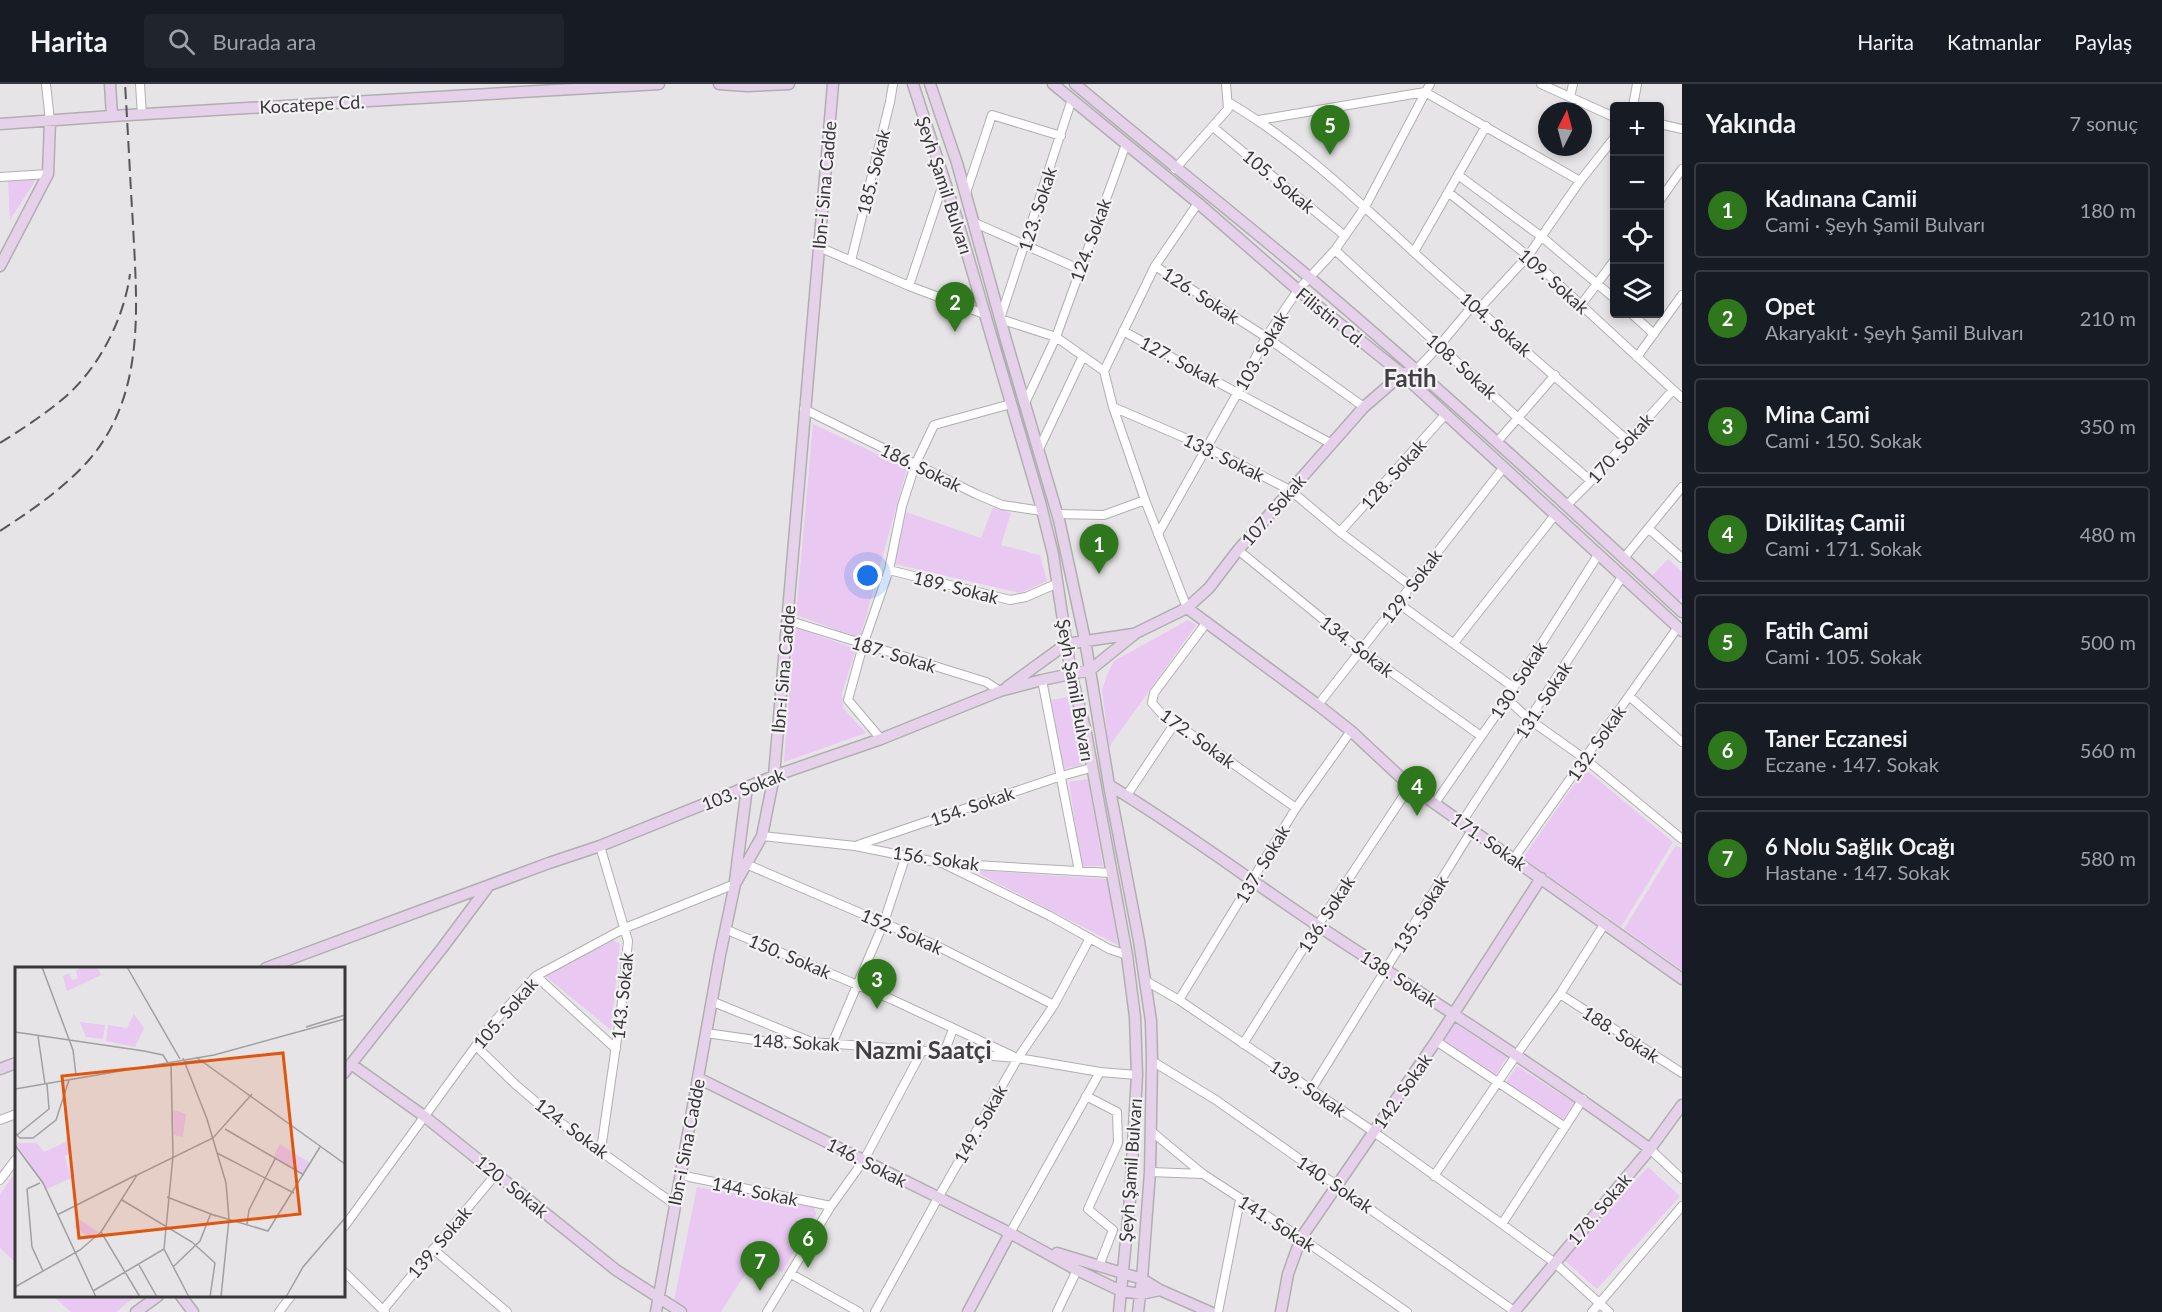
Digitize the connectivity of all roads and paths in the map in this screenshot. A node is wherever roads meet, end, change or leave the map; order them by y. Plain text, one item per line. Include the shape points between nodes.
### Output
1 (46, 84) edge
2 (140, 84) edge
3 (660, 84) edge
4 (719, 84) edge
5 (789, 84) edge
6 (833, 84) edge
7 (893, 84) edge
8 (913, 84) edge
9 (930, 84) edge
10 (1053, 84) edge
11 (1075, 84) edge
12 (1226, 84) edge
13 (1541, 84) edge
14 (1573, 84) edge
15 (1637, 84) edge
16 (109, 86) edge
17 (611, 86) edge
18 (521, 88) edge
19 (1427, 88) edge
20 (1570, 97) junction
21 (1072, 99) junction
22 (1228, 102) junction
23 (1634, 102) edge
24 (142, 115) junction
25 (1610, 115) edge
26 (112, 116) junction
27 (1259, 120) junction
28 (50, 121) junction
29 (0, 124) edge
30 (1664, 125) edge
31 (1486, 126) junction
32 (1213, 127) junction
33 (1682, 129) edge
34 (1061, 136) junction
35 (1610, 143) edge
36 (1126, 144) junction
37 (1175, 169) junction
38 (1682, 169) edge
39 (48, 174) junction
40 (1458, 175) junction
41 (0, 177) edge
42 (944, 181) junction
43 (1580, 181) junction
44 (1448, 192) junction
45 (966, 193) junction
46 (1664, 193) edge
47 (1198, 203) junction
48 (1365, 207) junction
49 (973, 222) junction
50 (1345, 236) junction
51 (1542, 237) junction
52 (1025, 244) junction
53 (819, 247) junction
54 (1335, 250) junction
55 (1414, 252) junction
56 (1528, 256) junction
57 (850, 261) junction
58 (1612, 264) edge
59 (0, 266) edge
60 (1155, 266) junction
61 (1079, 269) junction
62 (1309, 277) junction
63 (1598, 283) junction
64 (909, 286) junction
65 (1298, 290) junction
66 (1610, 294) edge
67 (1682, 295) edge
68 (1581, 305) junction
69 (1476, 307) junction
70 (984, 314) junction
71 (1637, 318) edge
72 (1000, 319) junction
73 (1123, 331) junction
74 (1654, 333) junction
75 (1056, 336) junction
76 (1266, 337) junction
77 (1439, 346) junction
78 (1083, 356) junction
79 (1637, 357) junction
80 (1104, 370) junction
81 (1416, 370) junction
82 (1402, 374) junction
83 (1555, 375) junction
84 (1673, 390) junction
85 (1238, 392) junction
86 (1682, 398) edge
87 (1025, 403) junction
88 (1011, 404) junction
89 (1113, 407) junction
90 (1364, 407) junction
91 (804, 409) junction
92 (1445, 415) junction
93 (1518, 418) junction
94 (1628, 441) junction
95 (1497, 442) junction
96 (1332, 444) junction
97 (1206, 447) junction
98 (1039, 449) junction
99 (915, 465) junction
100 (1504, 467) junction
101 (1591, 481) junction
102 (1682, 487) edge
103 (1290, 490) junction
104 (1145, 500) junction
105 (1567, 505) junction
106 (1042, 511) junction
107 (1058, 514) junction
108 (1555, 515) junction
109 (1649, 529) junction
110 (1340, 532) junction
111 (1158, 534) junction
112 (1238, 550) junction
113 (1598, 555) junction
114 (1624, 558) junction
115 (1682, 558) edge
116 (889, 570) junction
117 (1622, 577) junction
118 (1058, 584) junction
119 (1411, 586) junction
120 (1398, 603) junction
121 (1187, 608) junction
122 (1682, 612) edge
123 (787, 620) junction
124 (1207, 622) junction
125 (1680, 629) edge
126 (1136, 633) junction
127 (1085, 640) junction
128 (1454, 643) junction
129 (1066, 644) junction
130 (863, 645) junction
131 (1362, 651) junction
132 (1090, 670) junction
133 (1071, 674) junction
134 (1042, 680) junction
135 (1514, 687) junction
136 (1000, 691) junction
137 (1629, 696) junction
138 (1506, 698) junction
139 (1318, 705) junction
140 (1530, 720) junction
141 (1175, 723) junction
142 (1351, 731) junction
143 (1481, 736) junction
144 (881, 739) junction
145 (1682, 742) edge
146 (1586, 759) junction
147 (1091, 768) junction
148 (774, 776) junction
149 (1061, 776) junction
150 (1110, 785) junction
151 (1410, 786) junction
152 (747, 787) junction
153 (1127, 795) junction
154 (1435, 803) junction
155 (1296, 808) junction
156 (1462, 822) junction
157 (1472, 830) junction
158 (762, 836) junction
159 (1682, 839) edge
160 (600, 846) junction
161 (855, 846) junction
162 (906, 855) junction
163 (1514, 858) junction
164 (941, 863) junction
165 (746, 864) junction
166 (1078, 871) junction
167 (1111, 873) junction
168 (1541, 878) junction
169 (1252, 881) junction
170 (735, 884) junction
171 (487, 887) junction
172 (884, 922) junction
173 (1605, 923) junction
174 (1318, 926) junction
175 (625, 928) junction
176 (725, 929) junction
177 (1090, 938) junction
178 (1127, 955) junction
179 (271, 967) edge
180 (1386, 969) junction
181 (536, 976) junction
182 (1682, 979) edge
183 (1146, 981) junction
184 (856, 984) junction
185 (1560, 994) junction
186 (1179, 1000) junction
187 (711, 1001) junction
188 (1054, 1005) junction
189 (1454, 1013) junction
190 (953, 1029) junction
191 (706, 1033) junction
192 (1436, 1041) junction
193 (813, 1042) junction
194 (832, 1044) junction
195 (1243, 1044) junction
196 (476, 1046) junction
197 (616, 1049) junction
198 (922, 1052) junction
199 (944, 1053) junction
200 (1517, 1054) junction
201 (1018, 1058) junction
202 (1152, 1061) junction
203 (15, 1063) edge
204 (346, 1065) edge
205 (0, 1069) edge
206 (1100, 1072) junction
207 (1682, 1073) edge
208 (1137, 1075) junction
209 (698, 1078) junction
210 (1498, 1083) junction
211 (1311, 1090) junction
212 (1086, 1096) junction
213 (1583, 1099) junction
214 (1682, 1105) edge
215 (15, 1114) edge
216 (424, 1116) junction
217 (0, 1120) edge
218 (1565, 1127) junction
219 (1151, 1131) junction
220 (1374, 1132) junction
221 (1650, 1149) junction
222 (601, 1150) junction
223 (15, 1160) edge
224 (864, 1160) junction
225 (1149, 1172) junction
226 (496, 1174) junction
227 (1203, 1174) junction
228 (680, 1175) junction
229 (1434, 1176) junction
230 (1682, 1179) edge
231 (0, 1180) edge
232 (1337, 1185) junction
233 (938, 1198) junction
234 (1240, 1200) junction
235 (674, 1204) junction
236 (831, 1206) junction
237 (1682, 1206) edge
238 (1502, 1224) junction
239 (345, 1226) edge
240 (1010, 1233) junction
241 (1301, 1238) junction
242 (1035, 1246) junction
243 (433, 1250) junction
244 (1555, 1263) junction
245 (1099, 1266) junction
246 (1077, 1270) junction
247 (1123, 1272) junction
248 (345, 1273) edge
249 (791, 1274) junction
250 (1142, 1279) junction
251 (1160, 1290) junction
252 (1121, 1291) junction
253 (1141, 1294) junction
254 (157, 1297) edge
255 (182, 1297) edge
256 (290, 1297) edge
257 (658, 1297) junction
258 (1600, 1303) junction
259 (384, 1311) edge
260 (136, 1312) edge
261 (193, 1312) edge
262 (279, 1312) edge
263 (507, 1312) edge
264 (656, 1312) edge
265 (681, 1312) edge
266 (767, 1312) edge
267 (859, 1312) edge
268 (875, 1312) edge
269 (968, 1312) edge
270 (1057, 1312) edge
271 (1119, 1312) edge
272 (1138, 1312) edge
273 (1210, 1312) edge
274 (1218, 1312) edge
275 (1281, 1312) edge
276 (1407, 1312) edge
277 (1514, 1312) edge
278 (1592, 1312) edge
279 (1609, 1312) edge

1 - 28 street
2 - 24 street
3 - 17 main road, Kocatepe Cd.
4 - 5 main road
6 - 53 main road, Ibn-i Sina Cadde
7 - 57 street, 185. Sokak
8 - 42 main road, Şeyh Şamil Bulvarı
9 - 45 main road, Şeyh Şamil Bulvarı
10 - 21 main road, Filistin Cd.
11 - 37 main road, Filistin Cd.
12 - 22 street
13 - 20 street
14 - 20 street
15 - 23 street
16 - 26 main road
17 - 18 main road, Kocatepe Cd.
18 - 24 main road, Kocatepe Cd.
19 - 27 street
19 - 31 street
19 - 48 street, 103. Sokak
20 - 25 street
21 - 34 street, 123. Sokak
21 - 36 main road, Filistin Cd.
22 - 27 street, 104. Sokak
22 - 32 street via 1228,109
24 - 26 main road, Kocatepe Cd.
26 - 28 main road, Kocatepe Cd.
27 - 48 street, 104. Sokak
28 - 29 main road, Kocatepe Cd.
28 - 39 main road
30 - 33 street
31 - 40 street
31 - 43 street
32 - 37 street
32 - 50 street, 105. Sokak
34 - 45 street via 992,115
34 - 52 street, 123. Sokak
35 - 43 street
36 - 47 main road, Filistin Cd.
36 - 61 street, 124. Sokak
37 - 62 main road, Filistin Cd.
38 - 46 street
39 - 41 street
39 - 59 main road
40 - 44 street
40 - 51 street
42 - 64 street
42 - 70 main road, Şeyh Şamil Bulvarı
43 - 51 street
44 - 55 street
44 - 56 street, 109. Sokak
45 - 49 main road, Şeyh Şamil Bulvarı
47 - 60 street
47 - 65 main road, Filistin Cd.
48 - 50 street, 103. Sokak
48 - 55 street, 104. Sokak
49 - 52 street
49 - 72 main road, Şeyh Şamil Bulvarı
50 - 54 street, 103. Sokak
51 - 56 street
51 - 63 street
52 - 61 street
52 - 72 street, 123. Sokak
53 - 57 street
53 - 91 main road, Ibn-i Sina Cadde
54 - 62 street, 103. Sokak
54 - 77 street, 108. Sokak
55 - 69 street, 104. Sokak
56 - 68 street, 109. Sokak
56 - 69 street
57 - 64 street
58 - 63 street
60 - 73 street
60 - 76 street, 126. Sokak
61 - 75 street, 124. Sokak
62 - 65 street, 103. Sokak
62 - 81 main road, Filistin Cd.
63 - 66 street
63 - 68 street
64 - 70 street
65 - 76 street, 103. Sokak
65 - 82 main road, Filistin Cd.
67 - 74 street
68 - 79 street, 109. Sokak
69 - 77 street
69 - 83 street, 104. Sokak
70 - 88 main road, Şeyh Şamil Bulvarı
71 - 74 street
72 - 75 street
72 - 87 main road, Şeyh Şamil Bulvarı
73 - 80 street
73 - 85 street, 127. Sokak
74 - 79 street
75 - 78 street
75 - 87 street, 124. Sokak
76 - 85 street, 103. Sokak
76 - 90 street, 126. Sokak
77 - 81 street
77 - 93 street, 108. Sokak
78 - 80 street
78 - 98 street
79 - 84 street, 109. Sokak
80 - 89 street
81 - 82 main road
81 - 95 main road, Filistin Cd.
82 - 90 main road, 107. Sokak
82 - 92 main road, Filistin Cd.
83 - 93 street
83 - 94 street, 104. Sokak
84 - 86 street, 109. Sokak
84 - 94 street, 170. Sokak
85 - 96 street, 127. Sokak
85 - 97 street, 103. Sokak
87 - 98 main road, Şeyh Şamil Bulvarı
88 - 99 street via 934,425
88 - 106 main road, Şeyh Şamil Bulvarı
89 - 97 street, 133. Sokak
89 - 104 street
90 - 96 main road, 107. Sokak
91 - 99 street, 186. Sokak
91 - 123 main road, Ibn-i Sina Cadde
92 - 100 main road, Filistin Cd.
92 - 110 street, 128. Sokak
93 - 95 street
93 - 101 street, 108. Sokak
94 - 101 street, 170. Sokak
95 - 105 main road, Filistin Cd.
96 - 103 main road, 107. Sokak
97 - 103 street, 133. Sokak
97 - 111 street, 103. Sokak
98 - 107 main road, Şeyh Şamil Bulvarı
99 - 106 street, 186. Sokak via 1002,505
99 - 116 street
100 - 108 main road, Filistin Cd.
100 - 119 street, 129. Sokak
101 - 105 street, 170. Sokak
102 - 109 street
103 - 110 street, 133. Sokak
103 - 112 main road, 107. Sokak
104 - 107 street via 1104,515
104 - 111 street
105 - 114 main road, Filistin Cd.
106 - 118 main road, Şeyh Şamil Bulvarı
107 - 127 main road, Şeyh Şamil Bulvarı
108 - 113 main road, Filistin Cd.
108 - 128 street
109 - 114 street
109 - 115 street
110 - 119 street, 133. Sokak
111 - 121 street
112 - 121 main road, 107. Sokak via 1209,588
112 - 131 street, 134. Sokak
113 - 117 main road, Filistin Cd.
113 - 135 street, 130. Sokak
114 - 122 main road, Filistin Cd.
116 - 118 street, 189. Sokak via 1010,600
116 - 130 street
117 - 125 main road, Filistin Cd.
117 - 140 street, 131. Sokak
118 - 129 main road, Şeyh Şamil Bulvarı
119 - 120 street, 129. Sokak
120 - 128 street
120 - 131 street, 129. Sokak
121 - 124 main road, 171. Sokak
121 - 126 main road, 107. Sokak
123 - 130 street, 187. Sokak
123 - 148 main road, Ibn-i Sina Cadde
124 - 139 main road, 171. Sokak
124 - 141 street, 172. Sokak via 1154,693 1152,703
125 - 137 street, 132. Sokak
126 - 127 main road, 103. Sokak
126 - 132 main road
127 - 129 main road, 103. Sokak
127 - 132 main road, Şeyh Şamil Bulvarı
128 - 135 street
129 - 133 main road, Şeyh Şamil Bulvarı
129 - 136 main road, 103. Sokak
130 - 136 street, 187. Sokak via 986,682
130 - 144 street via 848,700
131 - 139 street, 129. Sokak
131 - 143 street, 134. Sokak
132 - 133 main road, 103. Sokak
132 - 150 main road, Şeyh Şamil Bulvarı
133 - 134 main road, 103. Sokak
133 - 147 main road, Şeyh Şamil Bulvarı
134 - 136 main road, 103. Sokak
134 - 149 street
135 - 138 street, 130. Sokak
136 - 144 main road, 103. Sokak
137 - 145 street
137 - 146 street, 132. Sokak
138 - 140 street
138 - 143 street, 130. Sokak
139 - 142 main road, 171. Sokak
140 - 146 street
140 - 156 street, 131. Sokak
141 - 153 street
141 - 155 street, 172. Sokak
142 - 151 main road, 171. Sokak
142 - 155 street, 137. Sokak
143 - 154 street, 130. Sokak
144 - 148 main road, 103. Sokak
146 - 159 street
146 - 163 street, 132. Sokak
147 - 149 street, 154. Sokak
147 - 167 main road, Şeyh Şamil Bulvarı
148 - 152 main road, 103. Sokak
148 - 158 main road, Ibn-i Sina Cadde
149 - 161 street, 154. Sokak
149 - 166 street
150 - 153 main road, 138. Sokak
150 - 183 main road, Şeyh Şamil Bulvarı
151 - 154 main road, 171. Sokak
151 - 174 street, 136. Sokak
152 - 160 main road, 103. Sokak
152 - 170 main road
153 - 169 main road, 138. Sokak
154 - 156 main road, 171. Sokak
155 - 169 street, 137. Sokak
156 - 157 main road, 171. Sokak
157 - 163 main road, 171. Sokak
157 - 180 street, 135. Sokak
158 - 161 street, 156. Sokak
158 - 165 main road, Ibn-i Sina Cadde
160 - 171 main road, 103. Sokak
160 - 175 street, 143. Sokak
161 - 162 street, 156. Sokak
162 - 164 street, 156. Sokak
162 - 172 street
163 - 168 main road, 171. Sokak
164 - 166 street, 156. Sokak
164 - 177 street
165 - 170 main road, Ibn-i Sina Cadde
165 - 172 street, 152. Sokak
166 - 167 street, 156. Sokak
167 - 178 main road, Şeyh Şamil Bulvarı
168 - 173 main road, 171. Sokak
168 - 189 main road, 142. Sokak
169 - 174 main road, 138. Sokak
169 - 186 street, 137. Sokak
170 - 175 street, 105. Sokak
170 - 176 main road, Ibn-i Sina Cadde
171 - 179 main road, 103. Sokak
171 - 204 main road
172 - 184 street
172 - 188 street, 152. Sokak
173 - 182 main road, 171. Sokak
173 - 185 street
174 - 180 main road, 138. Sokak
174 - 195 street, 136. Sokak
175 - 181 street, 105. Sokak
175 - 197 street, 143. Sokak via 628,941
176 - 184 street, 150. Sokak
176 - 187 main road, Ibn-i Sina Cadde
177 - 178 street
177 - 188 street, 149. Sokak
178 - 208 main road, Şeyh Şamil Bulvarı
180 - 189 main road, 138. Sokak
180 - 211 street, 135. Sokak
181 - 196 street, 105. Sokak
181 - 197 street
183 - 186 street, 139. Sokak
183 - 202 main road, Şeyh Şamil Bulvarı
184 - 190 street, 150. Sokak
184 - 194 street
185 - 200 street
185 - 207 street, 188. Sokak
186 - 195 street, 139. Sokak
187 - 191 main road, Ibn-i Sina Cadde
187 - 193 street
188 - 201 street, 149. Sokak
189 - 192 main road, 142. Sokak
189 - 200 main road, 138. Sokak
190 - 199 street
190 - 201 street, 150. Sokak
191 - 193 street, 148. Sokak via 777,1044
191 - 209 main road, Ibn-i Sina Cadde
192 - 210 street
192 - 220 main road, 142. Sokak
193 - 194 street, 148. Sokak
194 - 198 street, 148. Sokak
195 - 211 street, 139. Sokak
196 - 216 street, 105. Sokak
196 - 222 street, 124. Sokak via 516,1085
197 - 222 street, 143. Sokak
198 - 199 street, 148. Sokak
198 - 224 street
199 - 201 street, 148. Sokak
200 - 210 street
200 - 213 main road, 138. Sokak
201 - 206 street, 148. Sokak
201 - 233 street, 149. Sokak
202 - 219 main road, Şeyh Şamil Bulvarı
202 - 232 street, 140. Sokak via 1216,1100
203 - 205 main road
204 - 216 main road, 120. Sokak
206 - 208 street, 148. Sokak
206 - 212 street
208 - 247 main road, Şeyh Şamil Bulvarı
209 - 224 main road, 146. Sokak
209 - 228 main road, Ibn-i Sina Cadde
210 - 218 street
210 - 229 street
211 - 220 street, 139. Sokak
212 - 240 street
212 - 245 street via 1117,1112 1118,1143 1088,1209 1113,1230
213 - 218 street
213 - 221 main road, 138. Sokak
214 - 221 main road, 178. Sokak
215 - 217 street
216 - 226 main road, 120. Sokak
216 - 239 street, 105. Sokak
218 - 238 street
219 - 225 main road, Şeyh Şamil Bulvarı
219 - 227 street, 141. Sokak
220 - 229 street, 139. Sokak
220 - 232 main road, 142. Sokak
221 - 230 street, 138. Sokak
221 - 244 main road, 178. Sokak
222 - 235 street, 124. Sokak
223 - 231 street
224 - 233 main road, 146. Sokak
224 - 236 street
225 - 227 street
225 - 250 main road, Şeyh Şamil Bulvarı
226 - 243 street, 139. Sokak
226 - 257 main road, 120. Sokak via 616,1270
227 - 234 street, 141. Sokak
228 - 235 main road, Ibn-i Sina Cadde
228 - 236 street, 144. Sokak
229 - 238 street, 139. Sokak
232 - 241 main road, 142. Sokak
232 - 277 street, 140. Sokak
233 - 240 main road, 146. Sokak
233 - 268 street, 149. Sokak
234 - 241 street, 141. Sokak
234 - 274 street
235 - 257 main road, Ibn-i Sina Cadde
236 - 249 street
237 - 258 street
238 - 244 street, 139. Sokak
240 - 242 main road, 146. Sokak
240 - 269 main road
241 - 275 main road, 142. Sokak via 1288,1274
241 - 276 street, 141. Sokak
242 - 245 main road, 146. Sokak
242 - 246 main road, 146. Sokak
243 - 259 street, 139. Sokak
243 - 263 street
244 - 258 street, 139. Sokak
244 - 277 main road, 178. Sokak
245 - 247 main road, 146. Sokak
246 - 252 main road, 146. Sokak
246 - 270 street
247 - 250 main road, 146. Sokak
247 - 252 main road, Şeyh Şamil Bulvarı
248 - 259 street
249 - 266 street
249 - 267 street
250 - 251 main road, 146. Sokak
250 - 253 main road, Şeyh Şamil Bulvarı
251 - 253 main road
251 - 273 main road, 146. Sokak
252 - 253 main road, 146. Sokak
252 - 271 main road, Şeyh Şamil Bulvarı
253 - 272 main road, Şeyh Şamil Bulvarı
254 - 260 main road
255 - 261 main road
256 - 262 street
257 - 264 main road, Ibn-i Sina Cadde
257 - 265 main road, 120. Sokak
258 - 278 street
258 - 279 street, 139. Sokak

